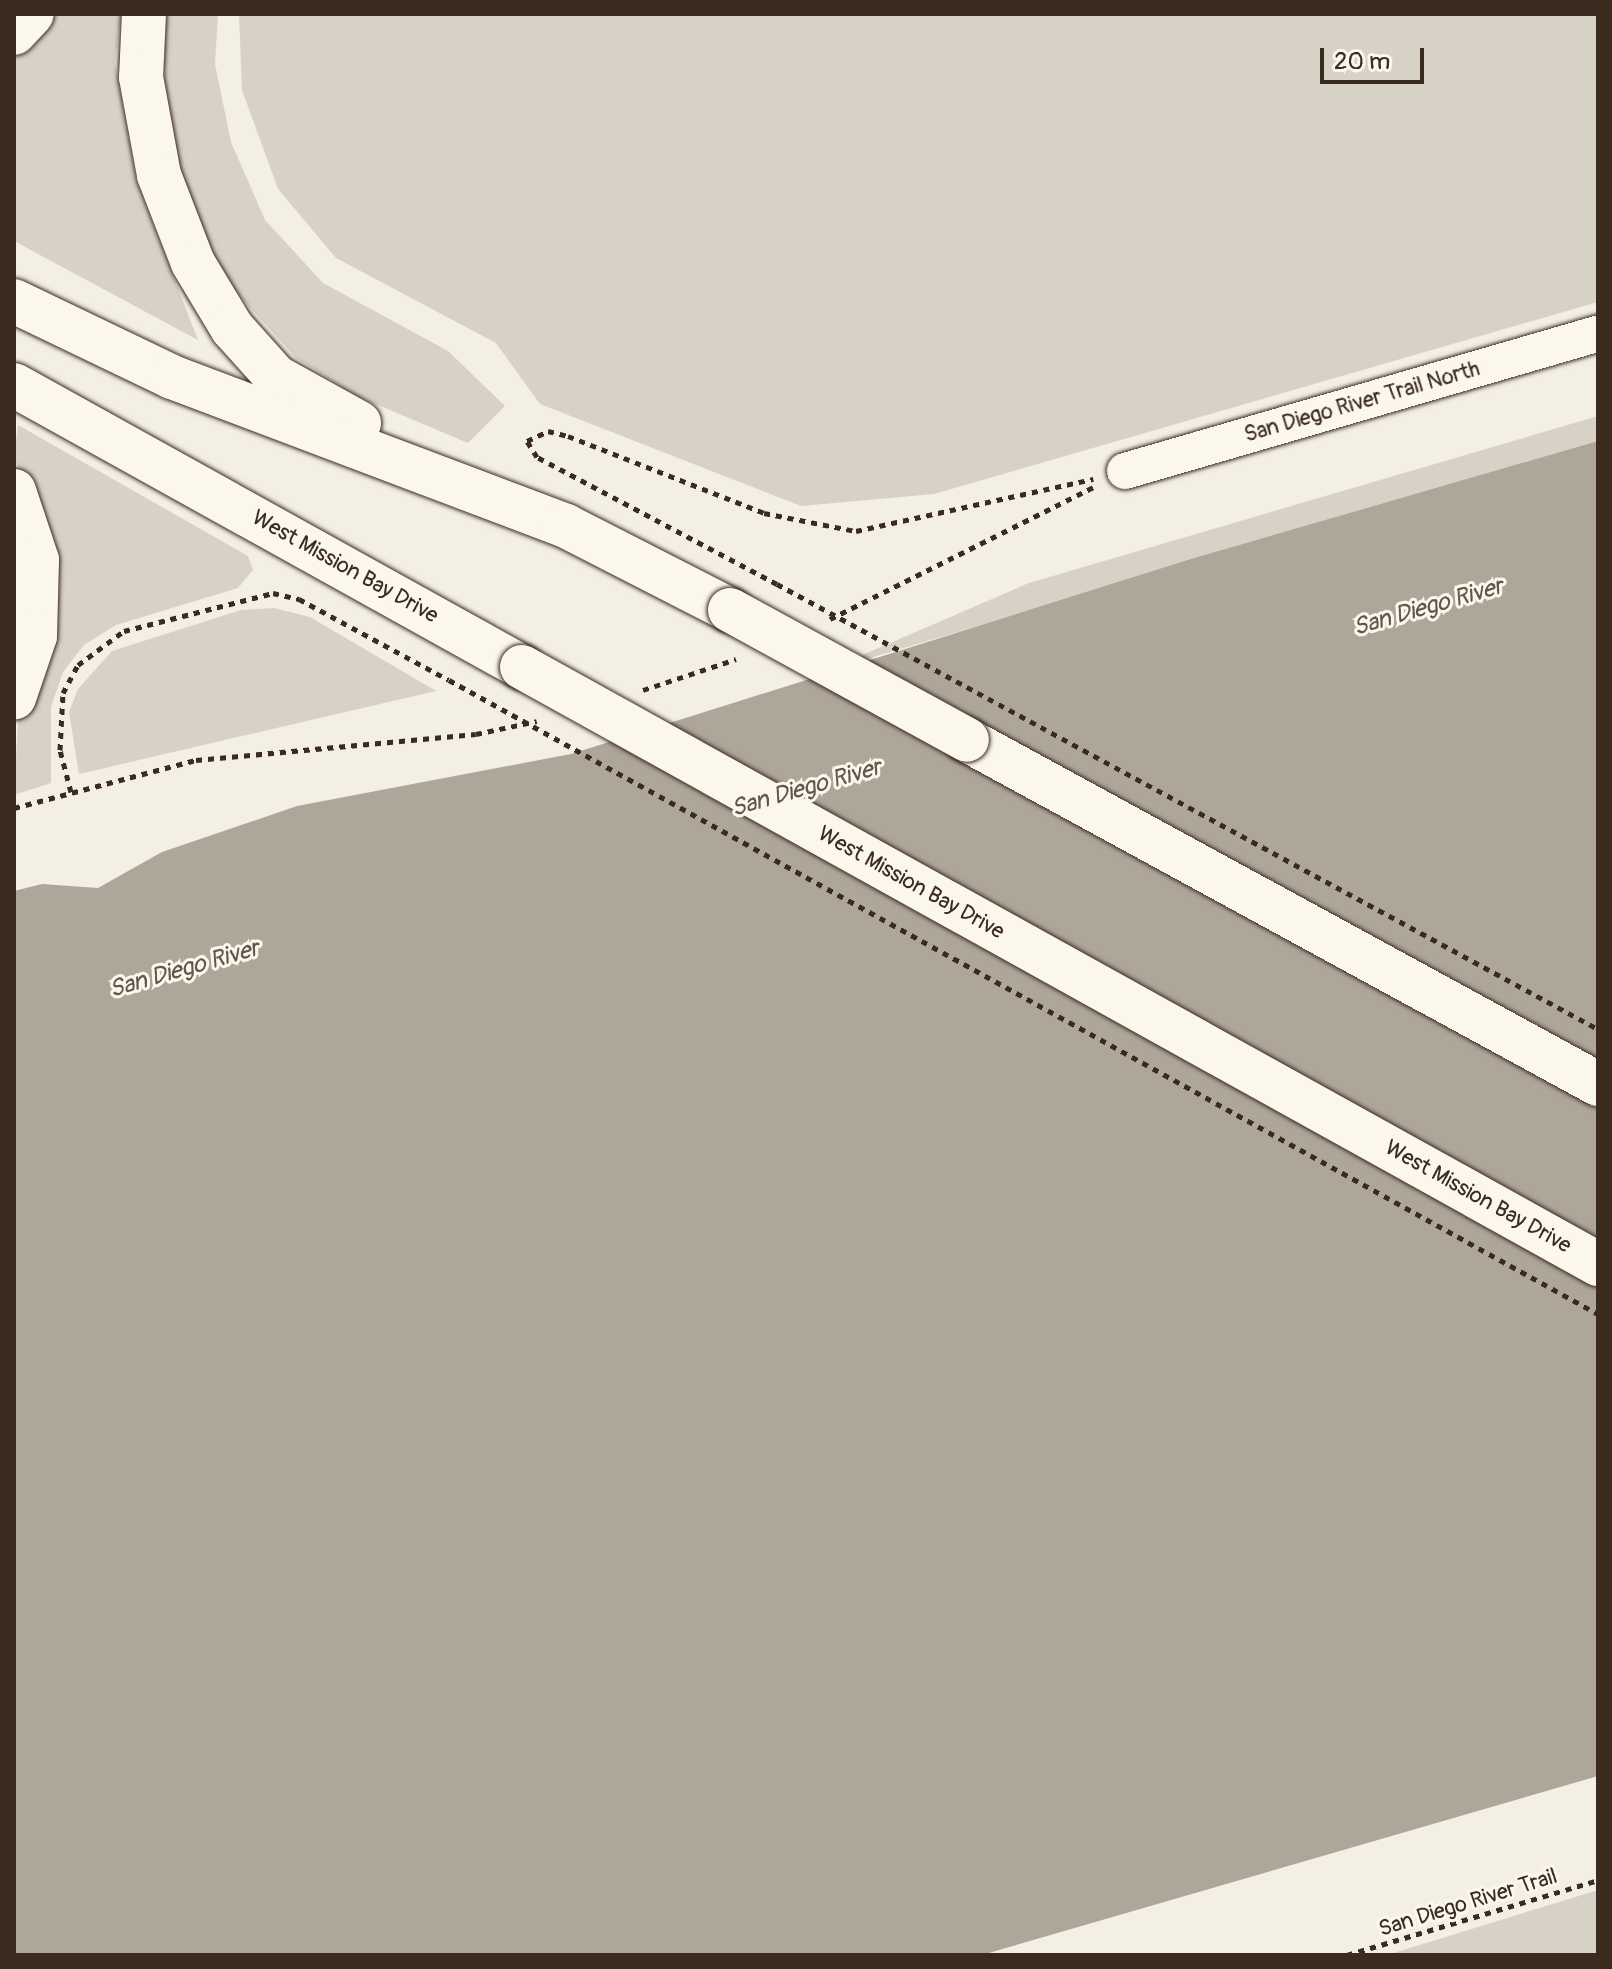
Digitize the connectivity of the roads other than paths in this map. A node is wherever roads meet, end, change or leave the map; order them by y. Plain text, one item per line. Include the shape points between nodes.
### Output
1 (32, 14) edge
2 (144, 14) edge
3 (14, 33) edge
4 (14, 301) edge
5 (1598, 334) edge
6 (14, 385) edge
7 (1125, 471) road end
8 (14, 491) edge
9 (480, 491) junction
10 (14, 698) edge
11 (1598, 1084) edge
12 (1598, 1264) edge

1 - 3 main road
2 - 9 main road via 141,77 159,175 193,263 232,328 276,377
4 - 9 main road via 172,377
5 - 7 street, San Diego River Trail North
6 - 12 main road, West Mission Bay Drive, bridge
8 - 10 main road via 37,560 35,636
9 - 11 main road, bridge via 622,552

